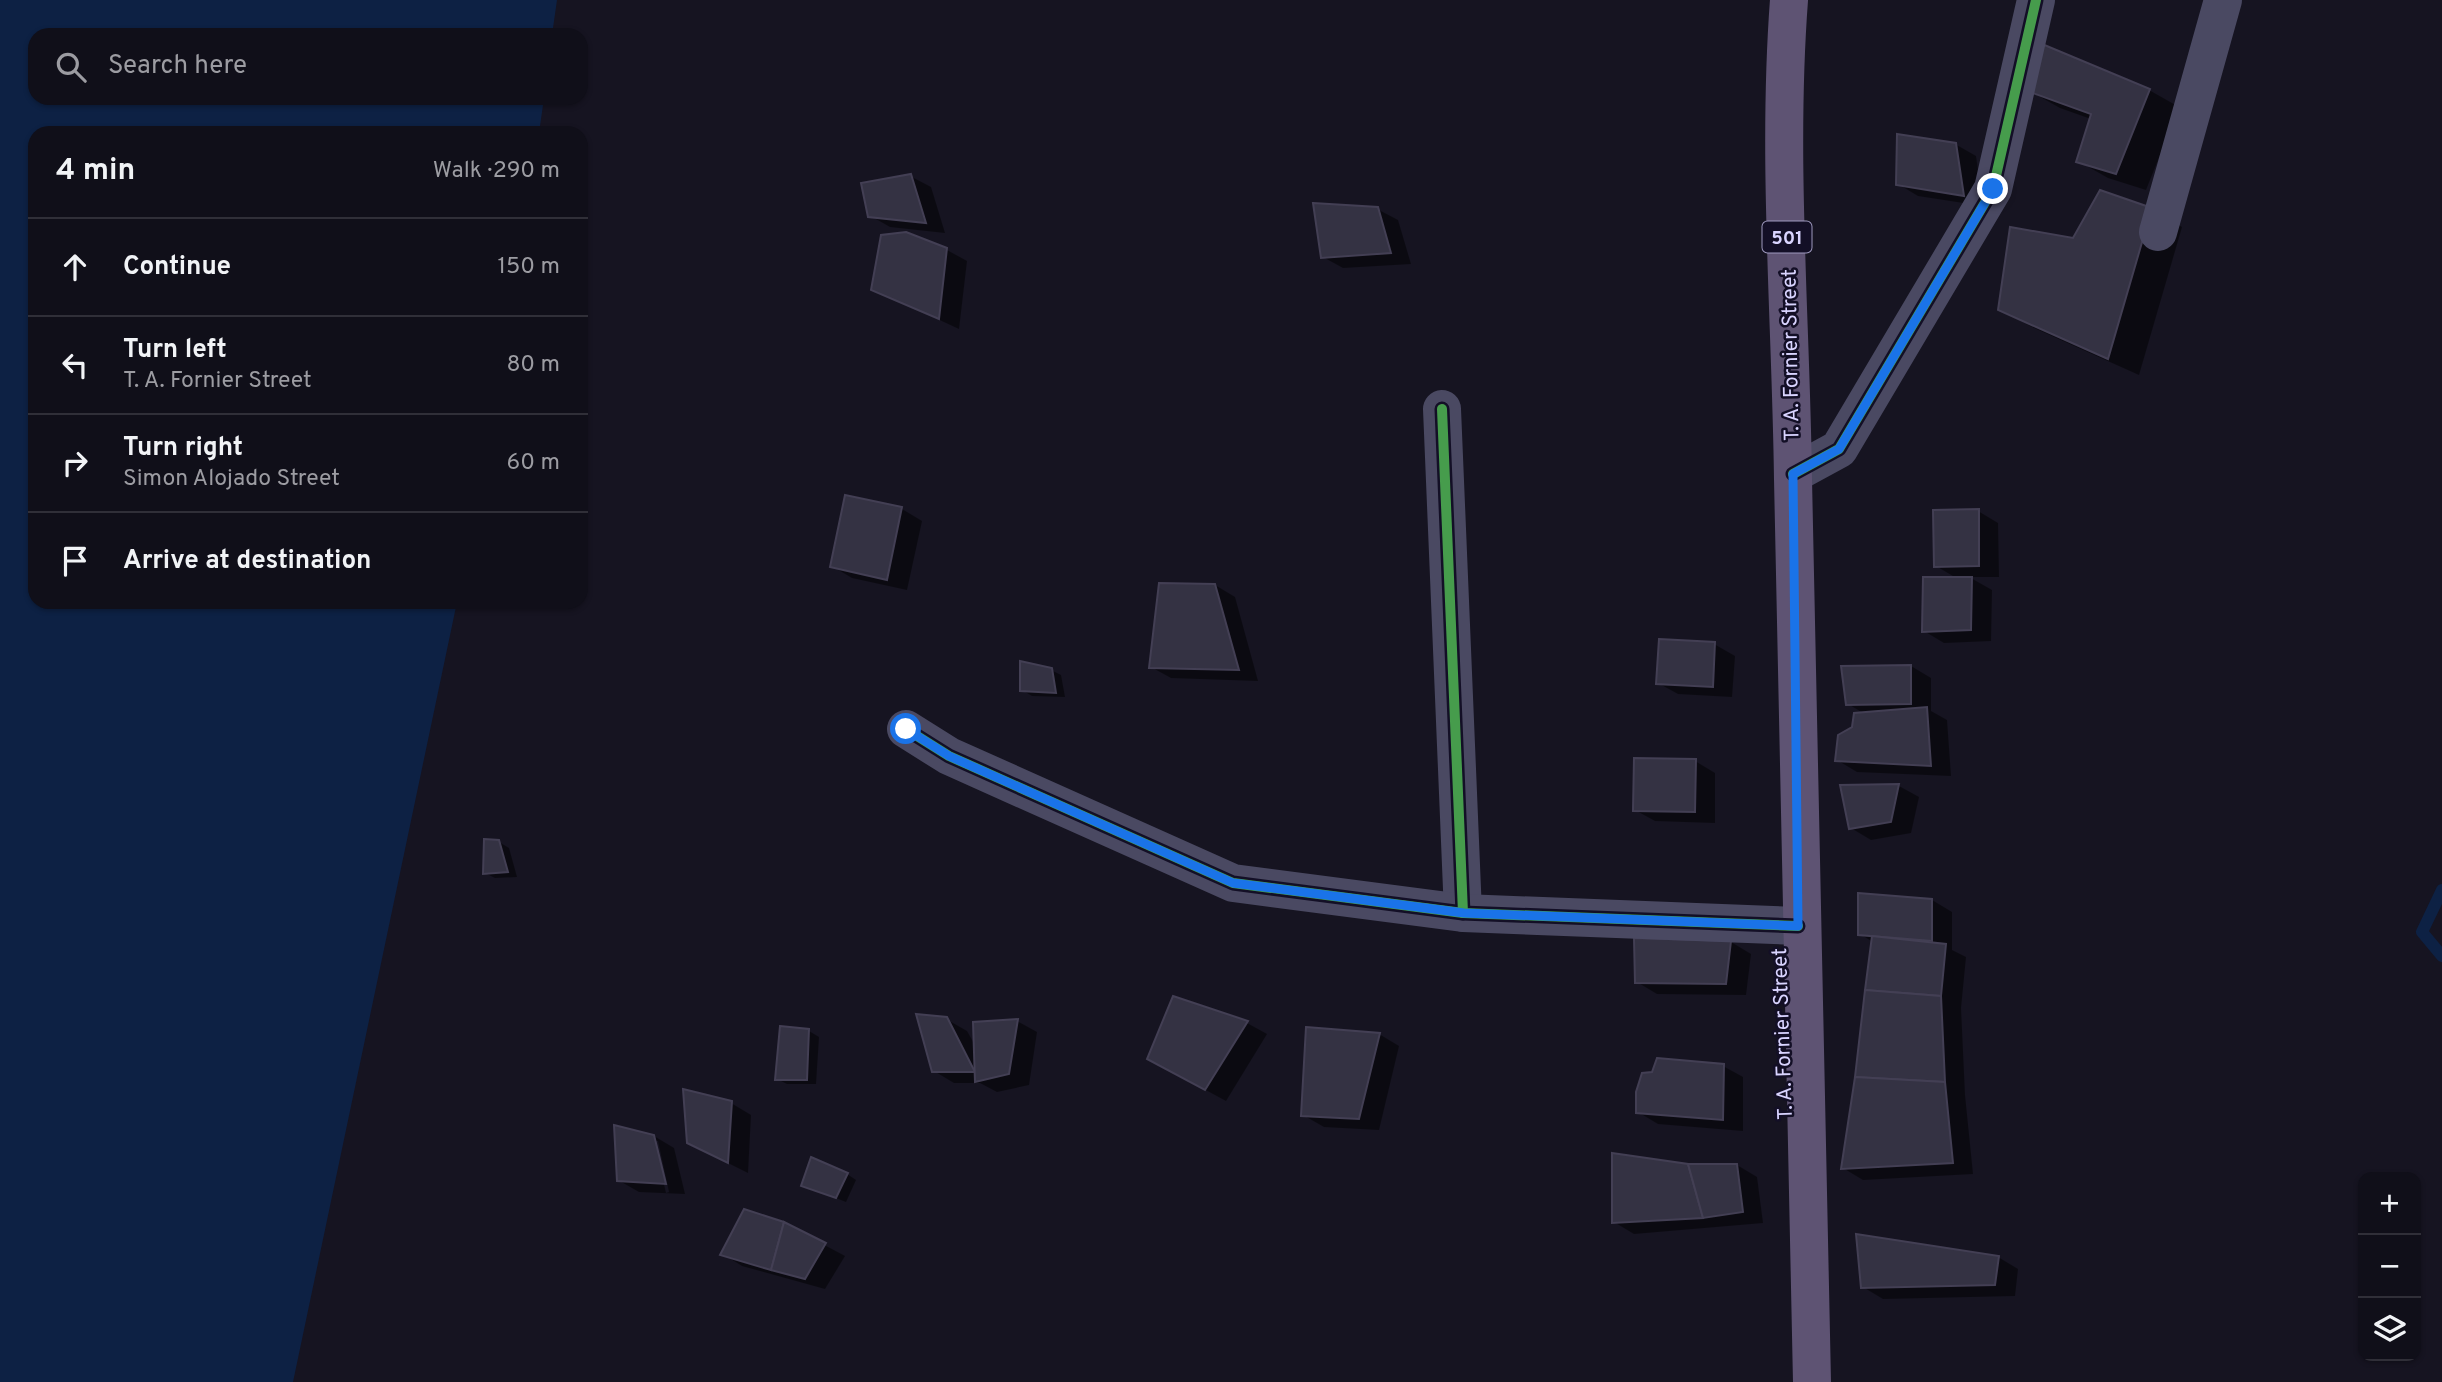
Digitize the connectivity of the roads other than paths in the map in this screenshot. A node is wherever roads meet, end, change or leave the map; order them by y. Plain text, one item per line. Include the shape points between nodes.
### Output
1 (1789, 0) edge
2 (2036, 0) edge
3 (2223, 0) edge
4 (2158, 232) dead end
5 (1442, 409) dead end
6 (1793, 474) junction
7 (906, 729) dead end
8 (1464, 913) junction
9 (1798, 926) junction
10 (1812, 1382) edge

1 - 6 main road, T. A. Fornier Street / 501 via 1783,77
2 - 6 street via 1993,189 1839,449
3 - 4 street
5 - 8 street
6 - 9 main road, T. A. Fornier Street / 501
7 - 8 street via 949,756 1233,883
8 - 9 street
9 - 10 main road, T. A. Fornier Street / 501

